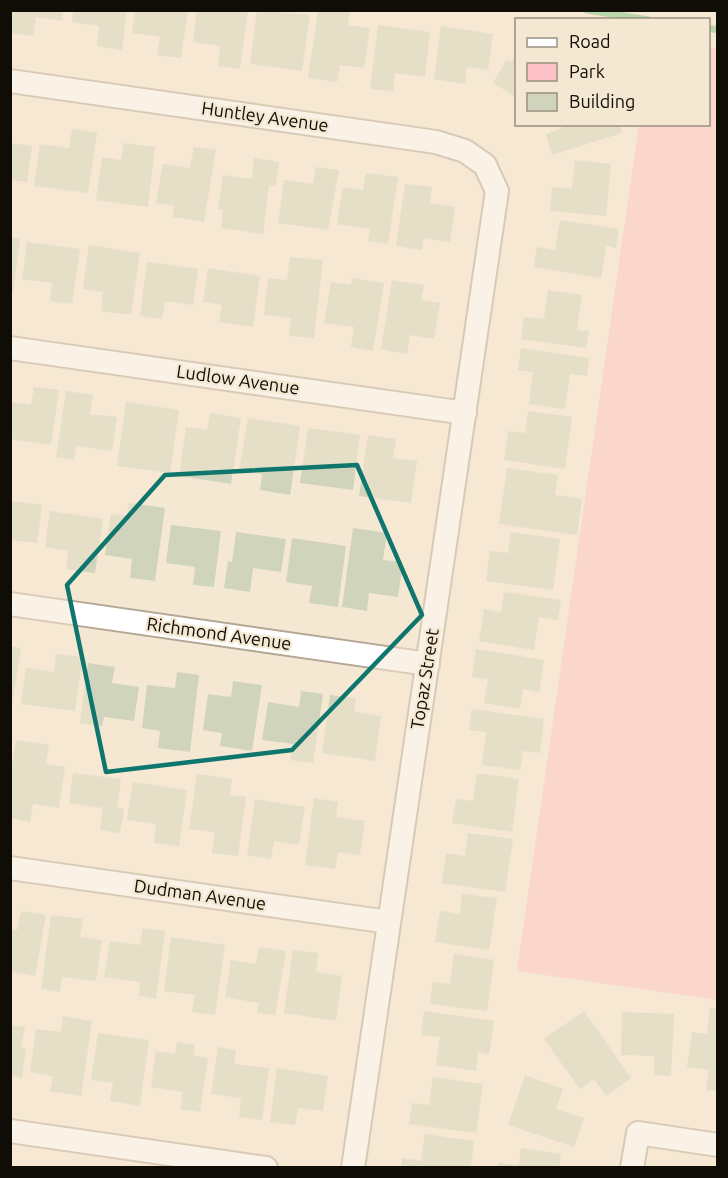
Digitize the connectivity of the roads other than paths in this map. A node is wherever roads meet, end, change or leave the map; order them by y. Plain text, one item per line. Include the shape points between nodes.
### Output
1 (10, 81) edge
2 (497, 191) joint
3 (10, 348) edge
4 (465, 413) junction
5 (10, 604) edge
6 (428, 664) junction
7 (10, 868) edge
8 (389, 922) junction
9 (10, 1131) edge
10 (717, 1145) edge
11 (266, 1167) edge
12 (353, 1167) edge
13 (632, 1167) edge

1 - 2 street, Huntley Avenue via 436,142 465,151 485,165
2 - 4 street, Topaz Street
3 - 4 street, Ludlow Avenue
4 - 6 street, Topaz Street
5 - 6 street, Richmond Avenue
6 - 8 street, Topaz Street
7 - 8 street, Dudman Avenue
8 - 12 street, Topaz Street
9 - 11 street
10 - 13 street via 638,1133

